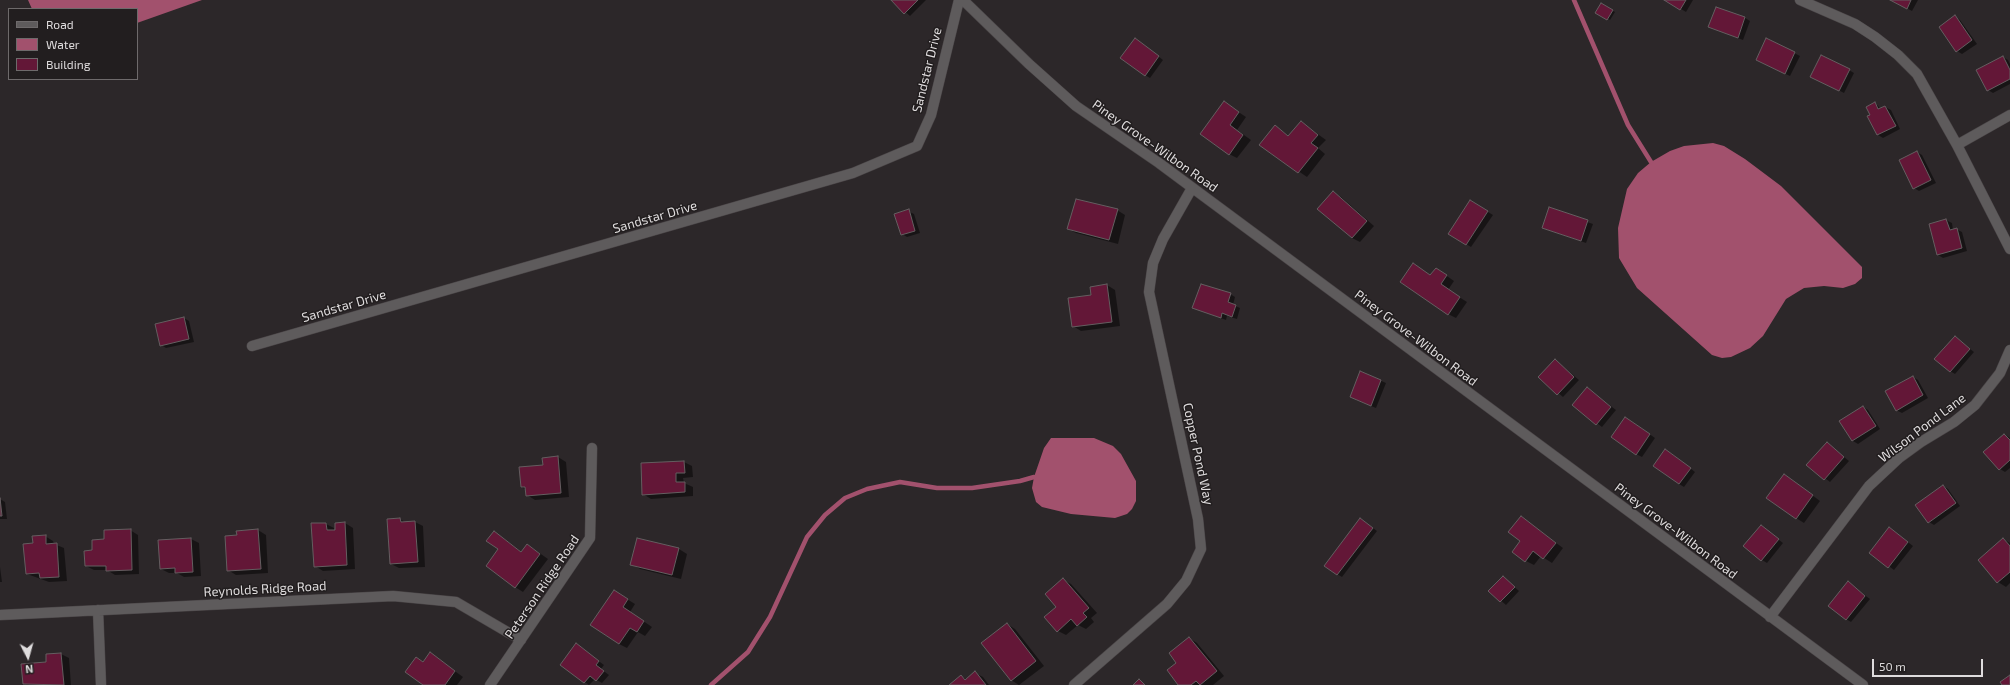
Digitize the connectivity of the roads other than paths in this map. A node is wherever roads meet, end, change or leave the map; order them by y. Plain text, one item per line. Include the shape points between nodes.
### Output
1 (959, 0) edge
2 (963, 0) edge
3 (1800, 0) edge
4 (2010, 115) edge
5 (1957, 145) junction
6 (1192, 188) junction
7 (2010, 250) edge
8 (252, 346) dead end
9 (2010, 350) edge
10 (592, 448) dead end
11 (98, 610) junction
12 (0, 615) edge
13 (1770, 617) junction
14 (521, 640) junction
15 (101, 685) edge
16 (490, 685) edge
17 (1074, 685) edge
18 (1863, 685) edge

1 - 8 street, Sandstar Drive via 931,115 917,146 853,173
2 - 6 street, Piney Grove-Wilbon Road via 1076,106
3 - 5 street via 1855,24 1898,55 1916,74
4 - 5 street
5 - 7 street
6 - 13 street, Piney Grove-Wilbon Road
6 - 17 street, Copper Pond Way via 1163,239 1153,263 1149,292 1198,519 1201,549 1186,581 1167,604
9 - 13 street, Wilson Pond Lane via 2000,374 1975,405 1899,458 1865,491
10 - 14 street, Peterson Ridge Road via 590,538
11 - 12 street, Reynolds Ridge Road
11 - 14 street, Reynolds Ridge Road via 393,596 456,602
11 - 15 street
13 - 18 street, Piney Grove-Wilbon Road
14 - 16 street, Peterson Ridge Road

